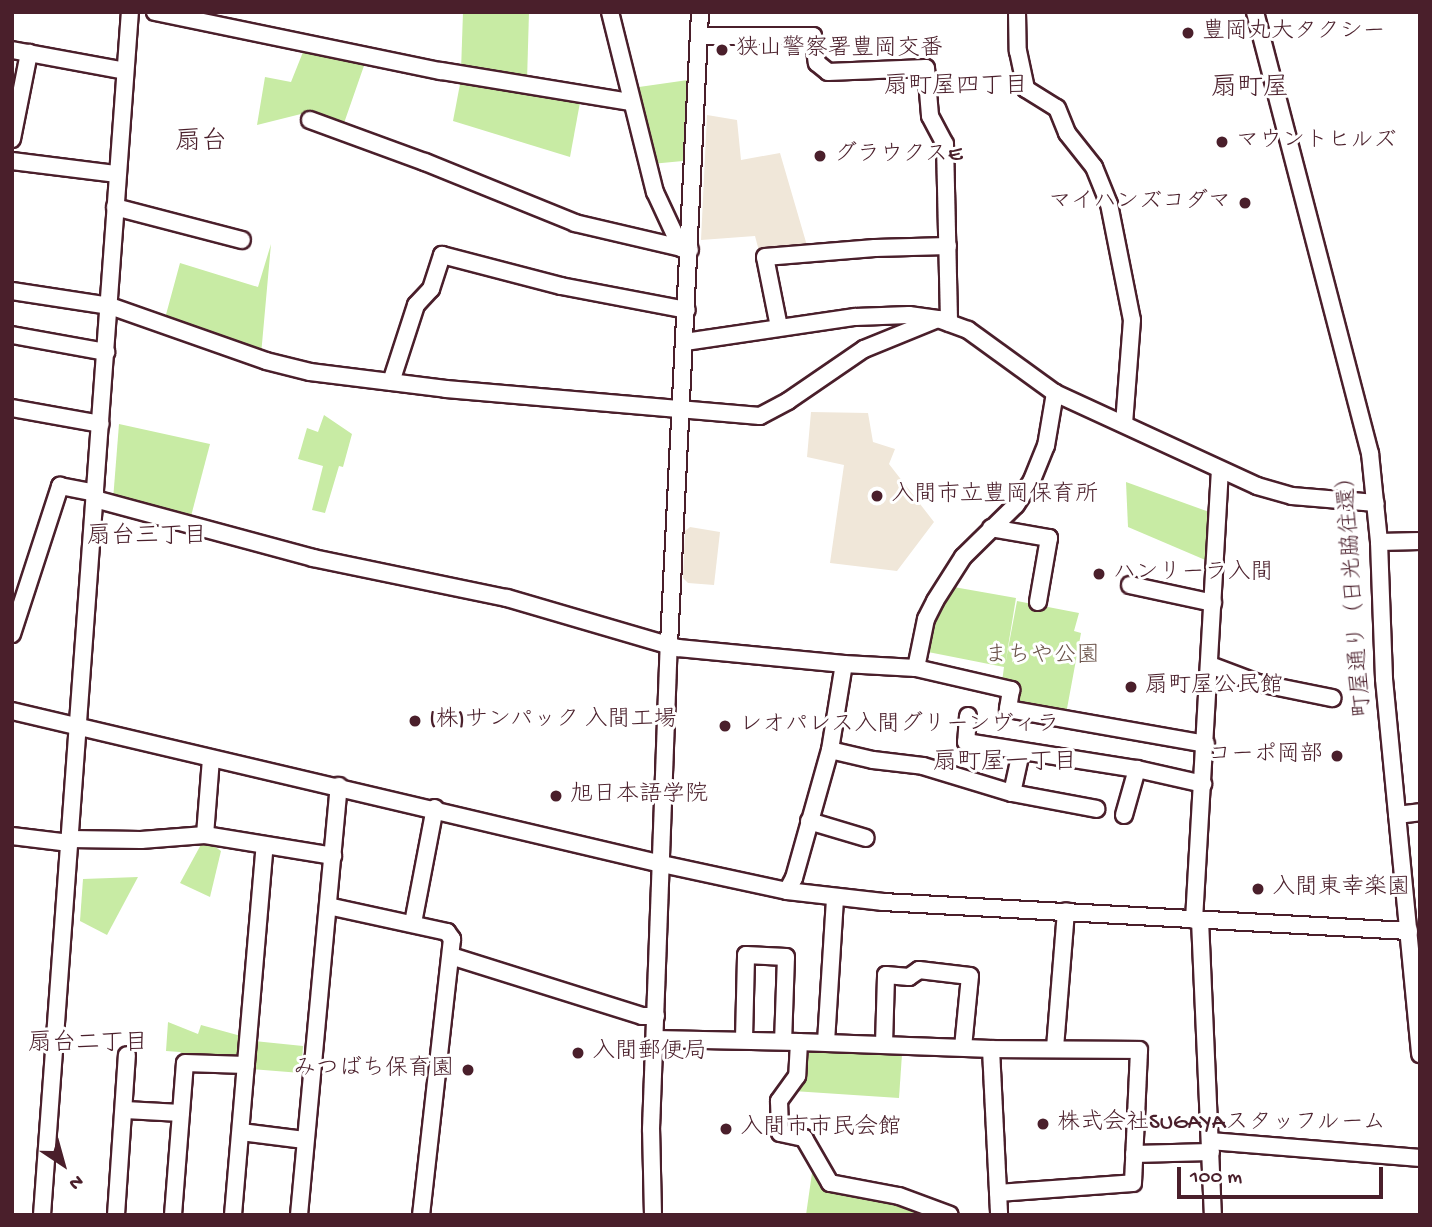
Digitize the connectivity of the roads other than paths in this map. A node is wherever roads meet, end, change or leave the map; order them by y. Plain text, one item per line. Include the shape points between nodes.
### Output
1 (130, 12) edge
2 (155, 12) edge
3 (610, 12) edge
4 (700, 12) edge
5 (1017, 12) edge
6 (1255, 12) edge
7 (699, 36) junction
8 (20, 51) edge
9 (125, 71) junction
10 (630, 102) junction
11 (310, 120) dead end
12 (12, 139) edge
13 (12, 161) edge
14 (117, 174) junction
15 (115, 207) junction
16 (242, 240) dead end
17 (948, 246) junction
18 (686, 249) junction
19 (12, 290) edge
20 (110, 306) junction
21 (687, 310) junction
22 (944, 321) junction
23 (779, 327) junction
24 (12, 335) edge
25 (685, 342) junction
26 (106, 352) junction
27 (391, 382) junction
28 (1055, 393) junction
29 (12, 408) edge
30 (682, 408) junction
31 (100, 424) junction
32 (1124, 424) junction
33 (1220, 470) junction
34 (95, 496) junction
35 (1376, 503) junction
36 (991, 528) junction
37 (1420, 541) edge
38 (1379, 542) junction
39 (1130, 585) dead end
40 (1038, 602) dead end
41 (1213, 604) junction
42 (12, 634) edge
43 (669, 645) junction
44 (844, 664) junction
45 (1210, 665) junction
46 (916, 668) junction
47 (1332, 698) dead end
48 (12, 711) edge
49 (968, 716) dead end
50 (78, 726) junction
51 (1206, 744) junction
52 (830, 750) junction
53 (1021, 752) junction
54 (211, 759) junction
55 (1137, 769) junction
56 (1203, 783) junction
57 (340, 786) junction
58 (1012, 793) junction
59 (435, 808) junction
60 (1097, 809) dead end
61 (1420, 812) edge
62 (1124, 815) dead end
63 (1397, 815) junction
64 (809, 821) junction
65 (205, 835) junction
66 (12, 836) edge
67 (866, 838) dead end
68 (70, 841) junction
69 (265, 845) junction
70 (333, 856) junction
71 (662, 864) junction
72 (1412, 883) edge
73 (787, 891) junction
74 (835, 898) junction
75 (328, 906) junction
76 (1066, 911) junction
77 (1197, 920) junction
78 (414, 923) junction
79 (1409, 931) junction
80 (451, 956) junction
81 (1418, 1013) edge
82 (656, 1016) junction
83 (655, 1039) junction
84 (744, 1040) junction
85 (791, 1042) junction
86 (826, 1042) junction
87 (884, 1044) junction
88 (963, 1047) junction
89 (1055, 1048) junction
90 (991, 1049) junction
91 (1420, 1054) edge
92 (127, 1055) dead end
93 (246, 1065) junction
94 (125, 1110) junction
95 (181, 1113) junction
96 (241, 1132) junction
97 (304, 1140) junction
98 (1211, 1147) junction
99 (1134, 1154) junction
100 (1420, 1157) edge
101 (998, 1193) junction
102 (42, 1215) edge
103 (116, 1215) edge
104 (173, 1215) edge
105 (233, 1215) edge
106 (299, 1215) edge
107 (421, 1215) edge
108 (653, 1215) edge
109 (950, 1215) edge
110 (999, 1215) edge
111 (1213, 1215) edge

1 - 9 street
2 - 10 street via 441,71
3 - 10 street
4 - 7 street
5 - 32 street via 1018,51 1026,89 1057,108 1067,133 1094,167 1109,204 1132,320
6 - 35 street, 町屋通り（日光脇往還） via 1327,297 1356,392
7 - 17 street via 813,36 817,63 828,72 926,68 930,116 946,144
7 - 18 street
8 - 9 street
8 - 12 street
9 - 14 street
10 - 18 street via 655,192
11 - 18 street via 575,223
13 - 14 street
14 - 15 street
15 - 16 street
15 - 20 street
17 - 22 street
17 - 23 street via 765,257
18 - 21 street
19 - 20 street
20 - 26 street
20 - 27 street via 266,361 310,372
21 - 25 street
21 - 27 street via 561,286 442,255 430,289 415,305
22 - 23 street via 909,315
22 - 28 street via 968,330
22 - 30 street via 864,349 765,414
23 - 25 street
24 - 26 street
25 - 30 street
26 - 31 street
27 - 30 street
28 - 32 street
28 - 36 street via 1046,446 1032,480 1016,505
29 - 31 street
30 - 43 street
31 - 34 street
32 - 33 street
33 - 35 street via 1292,496
33 - 41 street
34 - 42 street via 60,486
34 - 43 street via 313,558 507,598
34 - 50 street
35 - 38 street, 町屋通り（日光脇往還）
36 - 40 street via 1049,538
36 - 46 street via 963,557 930,610
37 - 38 street
38 - 63 street, 町屋通り（日光脇往還） via 1383,667
39 - 41 street
41 - 45 street
43 - 44 street
43 - 71 street
44 - 46 street
44 - 52 street
45 - 47 street via 1258,683
45 - 51 street
46 - 51 street via 1011,690 1008,709
48 - 50 street
49 - 53 street via 966,742
50 - 54 street
50 - 68 street
51 - 56 street
52 - 58 street via 923,766
52 - 64 street
53 - 55 street
53 - 58 street
54 - 57 street
54 - 65 street
55 - 56 street
55 - 62 street
56 - 77 street
57 - 59 street
57 - 70 street
58 - 60 street
59 - 71 street
59 - 78 street
61 - 63 street
63 - 72 street, 町屋通り（日光脇往還）
64 - 67 street
64 - 73 street
65 - 68 street
65 - 69 street
66 - 68 street
68 - 102 street
69 - 70 street
69 - 93 street
70 - 75 street
71 - 73 street
71 - 82 street
72 - 79 street, 町屋通り（日光脇往還）
73 - 74 street
74 - 76 street
74 - 86 street
75 - 78 street
75 - 97 street
76 - 77 street
76 - 89 street
77 - 79 street
77 - 98 street
78 - 80 street via 447,932 453,939
79 - 81 street, 町屋通り（日光脇往還）
80 - 82 street via 642,1016
80 - 107 street
81 - 91 street, 町屋通り（日光脇往還）
82 - 83 street
83 - 84 street
83 - 108 street
84 - 85 street
84 - 85 street via 747,955 786,957
85 - 86 street
85 - 109 street via 797,1076 779,1101 780,1133 804,1138 830,1183 899,1196
86 - 87 street
87 - 88 street
87 - 88 street via 886,975 909,977 919,970 970,975
88 - 90 street
89 - 90 street
89 - 99 street via 1139,1050
90 - 101 street
92 - 94 street
93 - 95 street via 185,1063
93 - 96 street
94 - 95 street
94 - 103 street
95 - 104 street
96 - 97 street
96 - 105 street
97 - 106 street
98 - 99 street
98 - 100 street
98 - 111 street
99 - 101 street via 1133,1183
101 - 110 street

